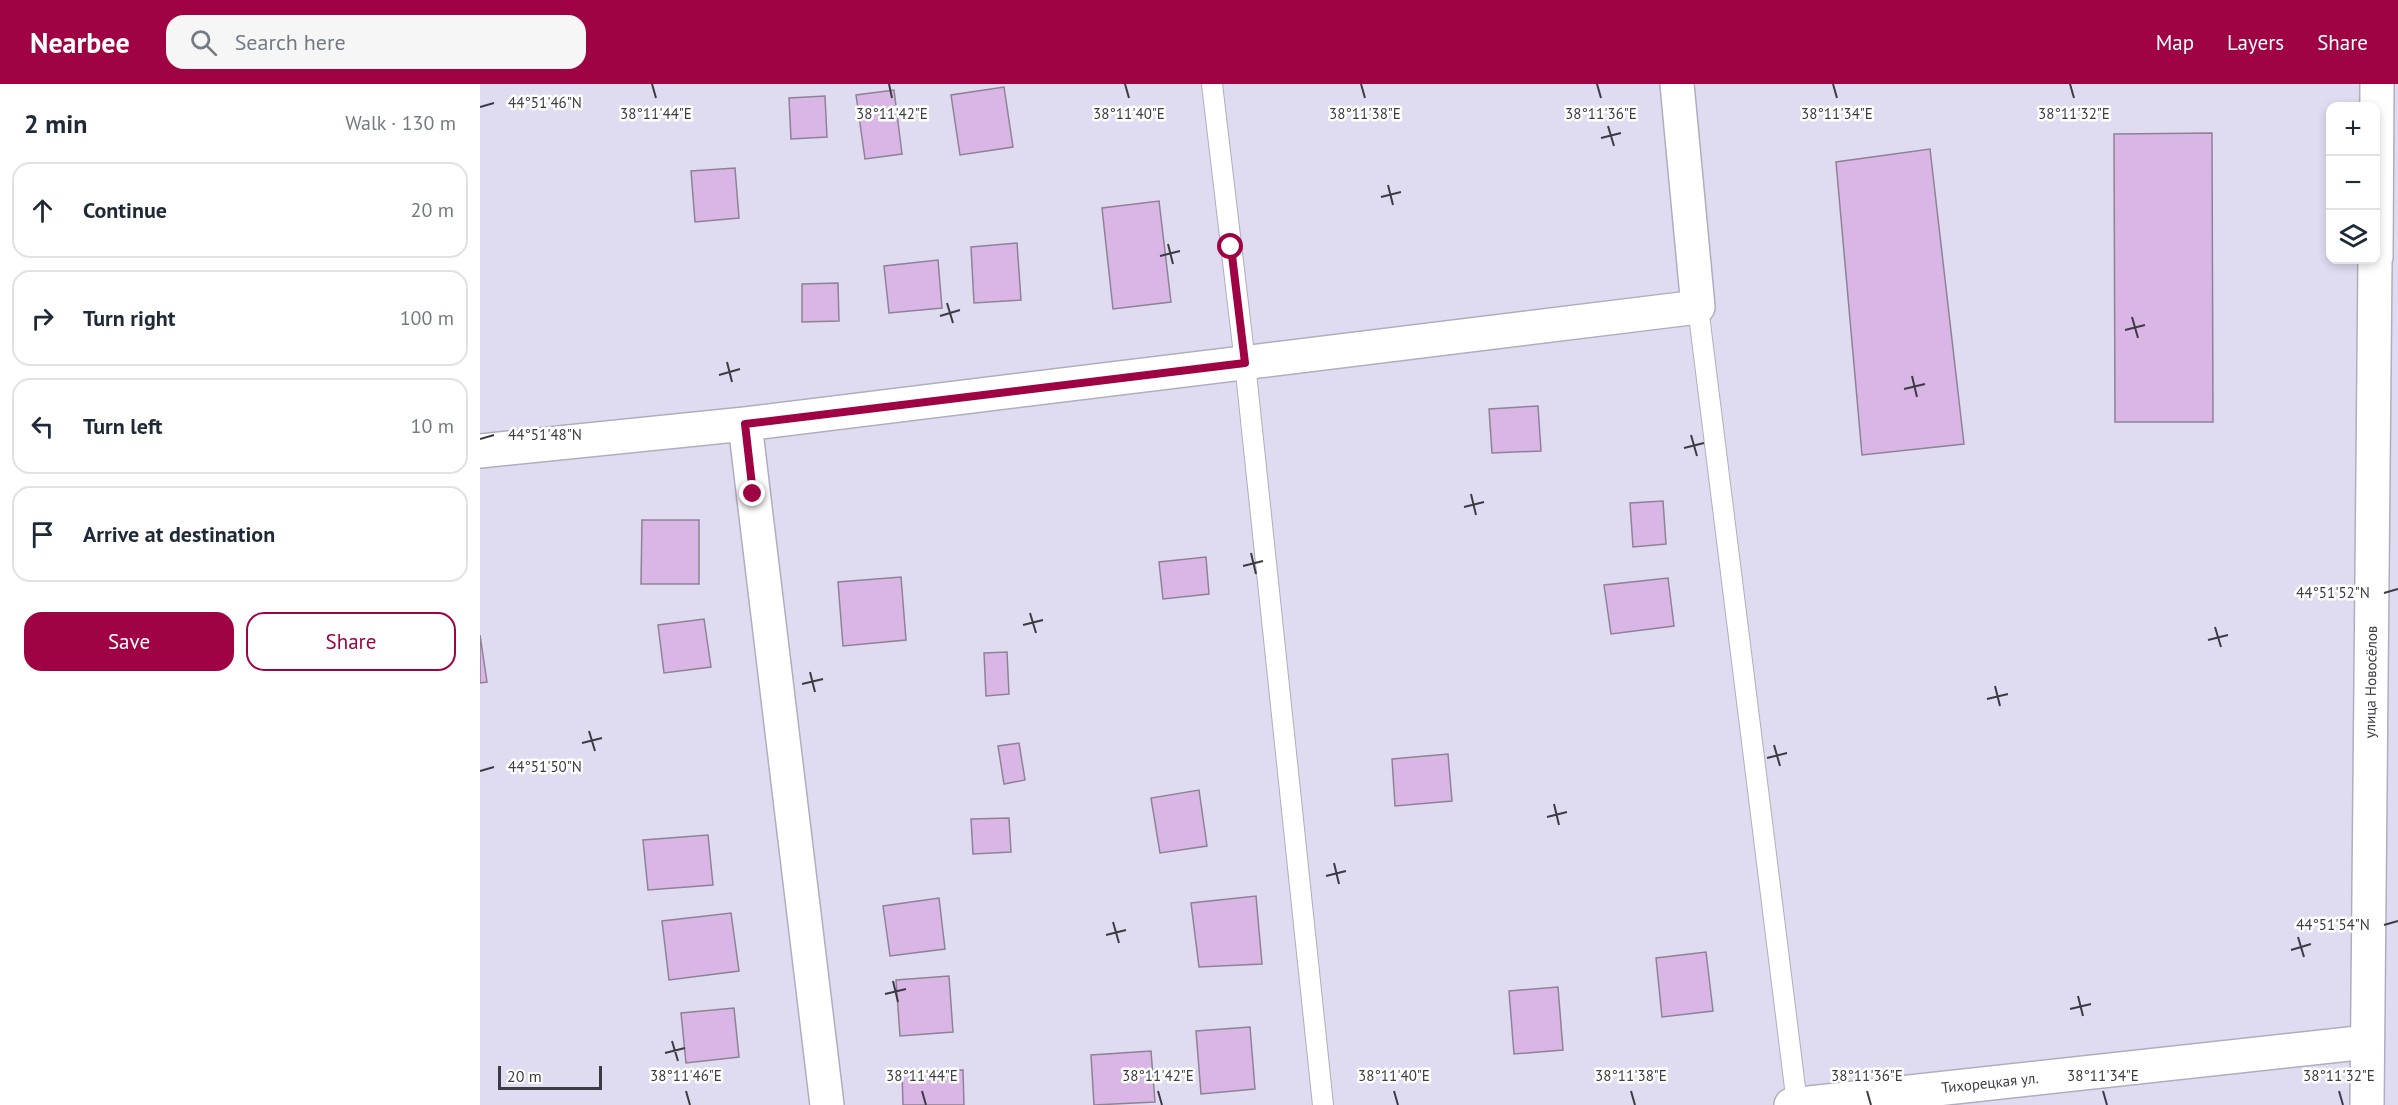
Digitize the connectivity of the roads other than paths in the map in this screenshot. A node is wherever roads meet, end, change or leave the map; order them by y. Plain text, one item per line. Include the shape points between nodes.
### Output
1 (1212, 84) edge
2 (1677, 84) edge
3 (2377, 84) edge
4 (2376, 210) edge
5 (2376, 264) edge
6 (1698, 307) junction
7 (1245, 363) junction
8 (745, 424) junction
9 (480, 451) edge
10 (2367, 1042) junction
11 (1797, 1104) edge
12 (827, 1105) edge
13 (1323, 1105) edge
14 (1791, 1105) edge
15 (2367, 1105) edge

1 - 7 lane
2 - 6 street
3 - 4 street, улица Новосёлов
5 - 10 street, улица Новосёлов
6 - 7 street
6 - 11 lane
7 - 8 street
7 - 13 lane
8 - 9 street
8 - 12 street
10 - 11 street, Тихорецкая ул.
10 - 15 street, улица Новосёлов
11 - 14 street, Тихорецкая ул.

